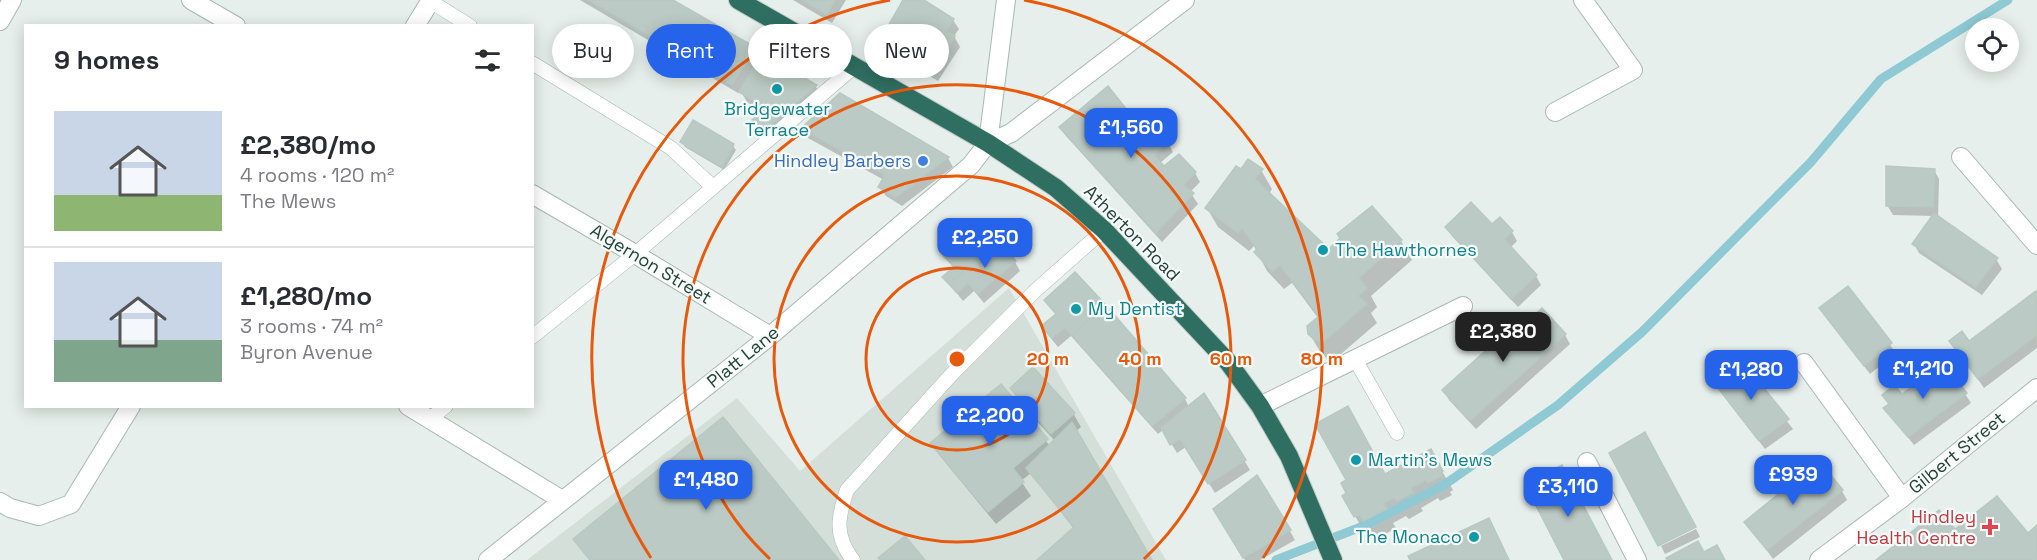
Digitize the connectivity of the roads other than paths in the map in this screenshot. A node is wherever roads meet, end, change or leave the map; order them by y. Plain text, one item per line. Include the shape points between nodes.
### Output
1 (12, 0) edge
2 (191, 0) edge
3 (738, 0) edge
4 (1006, 0) edge
5 (1185, 0) edge
6 (1583, 0) edge
7 (430, 1) edge
8 (0, 21) edge
9 (233, 24) edge
10 (416, 24) edge
11 (467, 24) edge
12 (534, 64) edge
13 (854, 67) junction
14 (1556, 112) dead end
15 (988, 142) junction
16 (1961, 157) dead end
17 (713, 187) junction
18 (534, 195) edge
19 (1104, 230) junction
20 (2037, 245) edge
21 (635, 254) junction
22 (1463, 306) dead end
23 (534, 335) edge
24 (770, 336) junction
25 (1355, 359) junction
26 (1804, 363) dead end
27 (2037, 388) edge
28 (1260, 406) junction
29 (130, 408) edge
30 (411, 408) edge
31 (444, 408) edge
32 (430, 419) junction
33 (1397, 433) dead end
34 (1587, 462) dead end
35 (1902, 498) junction
36 (562, 500) junction
37 (0, 502) edge
38 (488, 560) edge
39 (853, 560) edge
40 (1333, 560) edge
41 (1637, 560) edge
42 (1819, 560) edge

1 - 8 street
2 - 9 street
3 - 13 highway, Atherton Road
4 - 15 street
5 - 15 street via 1011,133
6 - 14 street via 1633,69
7 - 10 street
7 - 11 lane
12 - 17 lane via 671,148
13 - 15 highway, Atherton Road
13 - 17 lane
15 - 19 highway, Atherton Road via 1056,188
15 - 24 street, Platt Lane via 971,165
16 - 20 street
17 - 21 lane
18 - 21 street, Algernon Street
19 - 28 highway, Atherton Road via 1228,362
19 - 39 lane via 1036,290 960,366 847,490 838,528
21 - 23 lane
21 - 24 street, Algernon Street
22 - 25 street
24 - 36 street, Platt Lane
25 - 28 street
25 - 33 lane
26 - 35 street
27 - 35 street, Gilbert Street
28 - 40 highway, Atherton Road via 1289,456
29 - 37 street via 71,504 39,516
30 - 32 street
31 - 32 lane
32 - 36 street
34 - 41 street
35 - 42 street, Gilbert Street
36 - 38 street, Platt Lane

